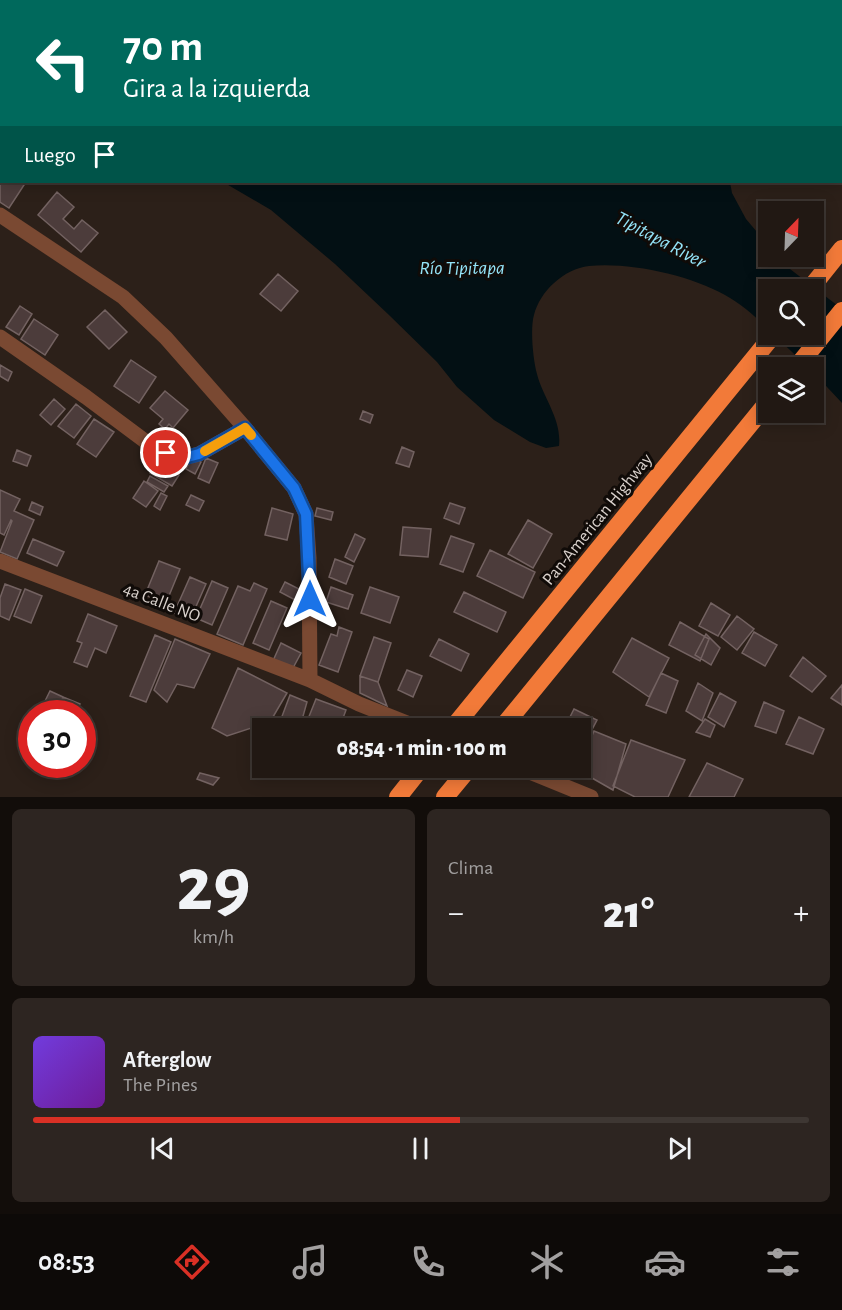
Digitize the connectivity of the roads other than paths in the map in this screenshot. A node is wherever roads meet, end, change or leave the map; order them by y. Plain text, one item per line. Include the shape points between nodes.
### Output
1 (0, 215) edge
2 (842, 249) edge
3 (818, 279) edge
4 (842, 312) edge
5 (0, 337) edge
6 (766, 345) edge
7 (805, 357) edge
8 (758, 414) edge
9 (245, 428) junction
10 (0, 561) edge
11 (310, 680) junction
12 (394, 718) edge
13 (461, 718) edge
14 (510, 718) edge
15 (413, 778) edge
16 (461, 778) edge
17 (544, 778) edge
18 (398, 797) edge
19 (445, 797) edge
20 (591, 797) edge

1 - 9 street via 123,297 166,338
2 - 3 highway
4 - 7 highway
5 - 9 street via 153,447 180,459 199,454
6 - 13 highway, Pan-American Highway
8 - 14 highway
9 - 11 street via 294,488 306,514
10 - 11 street, 4a Calle NO
11 - 12 street, 4a Calle NO
15 - 18 highway
16 - 19 highway
17 - 20 street

